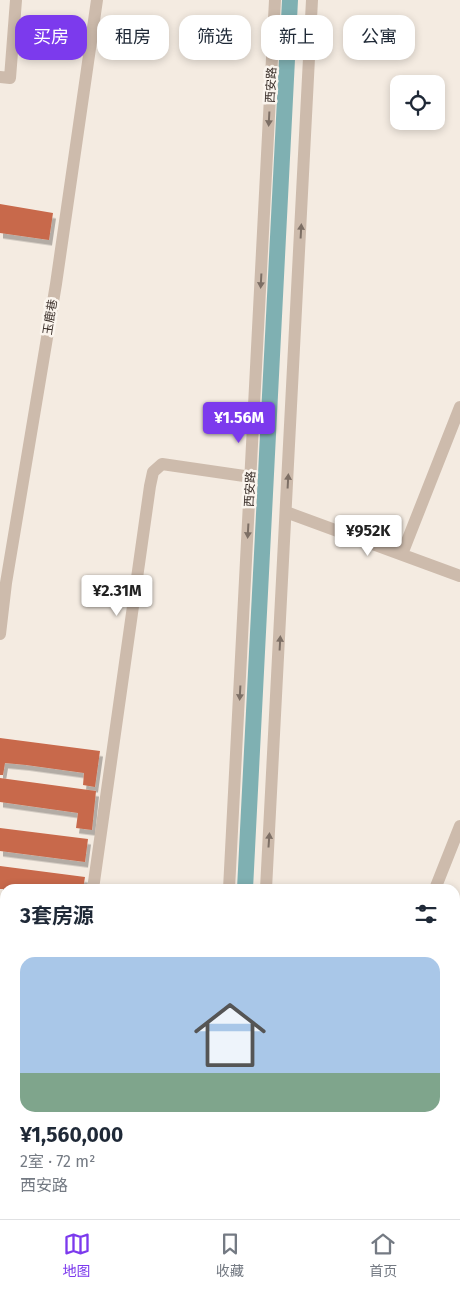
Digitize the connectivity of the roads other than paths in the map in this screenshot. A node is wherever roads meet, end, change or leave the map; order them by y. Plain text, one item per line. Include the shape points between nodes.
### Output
1 (16, 0) edge
2 (97, 0) edge
3 (275, 0) edge
4 (312, 0) edge
5 (0, 78) edge
6 (460, 408) edge
7 (251, 477) junction
8 (286, 512) junction
9 (402, 554) junction
10 (460, 576) edge
11 (3, 582) edge
12 (0, 634) edge
13 (460, 826) edge
14 (94, 884) edge
15 (229, 884) edge
16 (266, 884) edge
17 (437, 884) edge

1 - 5 street via 10,78
2 - 11 street, 玉鹿巷 via 54,294
3 -> 7 street, 西安路
8 -> 4 street
6 - 9 street
7 - 14 street via 162,464 153,472
7 -> 15 street, 西安路
8 - 9 street
16 -> 8 street
9 - 10 street
11 - 12 street, 玉鹿巷
13 - 17 street

